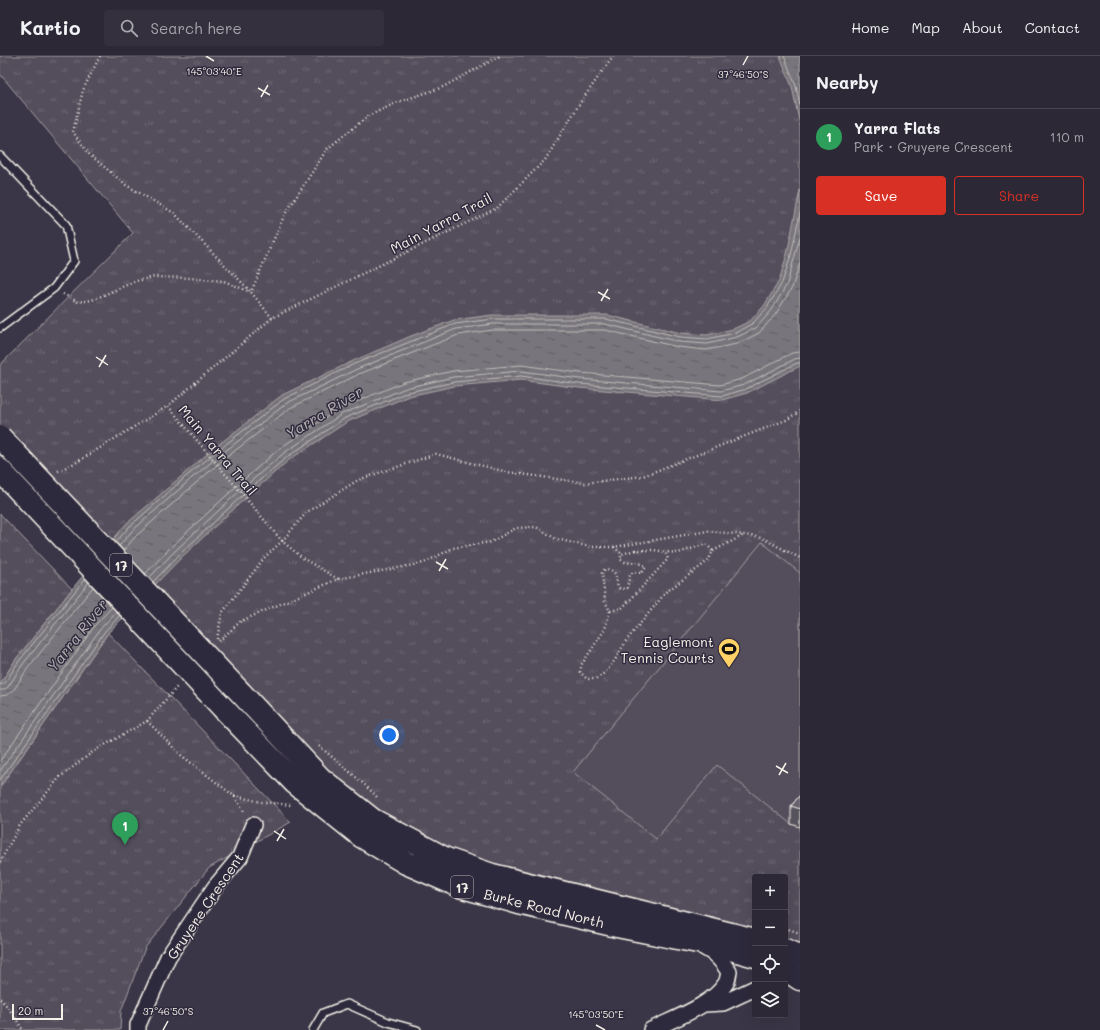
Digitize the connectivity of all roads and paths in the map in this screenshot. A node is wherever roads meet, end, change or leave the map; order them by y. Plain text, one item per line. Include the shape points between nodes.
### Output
1 (100, 56) edge
2 (500, 56) edge
3 (612, 56) edge
4 (0, 156) edge
5 (54, 288) junction
6 (251, 292) junction
7 (272, 318) junction
8 (0, 328) edge
9 (168, 406) junction
10 (800, 410) edge
11 (0, 437) edge
12 (0, 470) edge
13 (56, 472) dead end
14 (745, 535) junction
15 (282, 541) junction
16 (614, 546) junction
17 (713, 551) junction
18 (665, 552) junction
19 (622, 554) junction
20 (800, 558) edge
21 (338, 579) junction
22 (610, 611) junction
23 (178, 686) dead end
24 (147, 721) junction
25 (318, 746) dead end
26 (234, 796) junction
27 (378, 798) dead end
28 (298, 806) dead end
29 (253, 825) joint
30 (0, 862) edge
31 (752, 939) edge
32 (694, 942) junction
33 (788, 951) edge
34 (752, 955) edge
35 (800, 956) edge
36 (788, 971) edge
37 (800, 979) edge
38 (788, 982) edge
39 (800, 983) edge
40 (752, 989) edge
41 (0, 999) edge
42 (704, 1004) junction
43 (23, 1030) edge
44 (138, 1030) edge
45 (313, 1030) edge
46 (417, 1030) edge
47 (651, 1030) edge

1 - 6 path via 83,90 73,132 89,154 126,185 174,213
2 - 6 path via 441,88 398,102 368,116 327,150 284,216
3 - 7 path, Main Yarra Trail via 545,160 496,208
4 - 5 lane via 66,225 74,261
5 - 6 path via 78,302 92,300 136,281 156,277 224,281
5 - 8 lane
6 - 7 path
7 - 9 path, Main Yarra Trail
9 - 13 path via 78,462
9 - 15 path, Main Yarra Trail
10 - 15 path via 786,420 643,476 585,484 507,472 436,454 358,480 306,512
11 - 31 main road, Burke Road North / 17, bridge via 320,778 373,820 446,859 492,875
12 - 32 main road, Burke Road North / 17, bridge via 295,783 361,836 406,863 459,886 519,903
14 - 16 path via 708,531
14 - 17 path
14 - 20 path via 762,538
15 - 21 path, Main Yarra Trail via 304,559
15 - 21 path via 265,557 222,613 215,644 241,621
16 - 19 path
16 - 21 path via 591,547 556,538 536,527 516,528 491,542 453,548 424,563
17 - 18 path via 706,544 678,553
17 - 22 path via 708,561 666,592 626,641 607,670 596,679 587,680 580,672 582,664 605,629
18 - 19 path via 635,550
18 - 22 path via 668,559 631,600 622,608
19 - 22 path via 620,559 624,562 635,561 646,567 642,573 633,572 627,588 622,589 616,583 614,571 605,569 602,573 603,584
23 - 24 path
24 - 26 path via 181,755
24 - 30 path via 94,751 60,777 20,825
25 - 27 path
26 - 28 path
26 - 29 path
29 - 44 street, Gruyere Crescent via 240,857 215,887 168,957
32 - 34 main road, Burke Road North / 17
32 - 42 street via 714,953 729,972 726,983
33 - 35 main road
36 - 37 main road
38 - 39 street
40 - 42 street via 723,1003
41 - 43 path
42 - 47 street
45 - 46 lane via 323,1013 347,1004 388,1022

